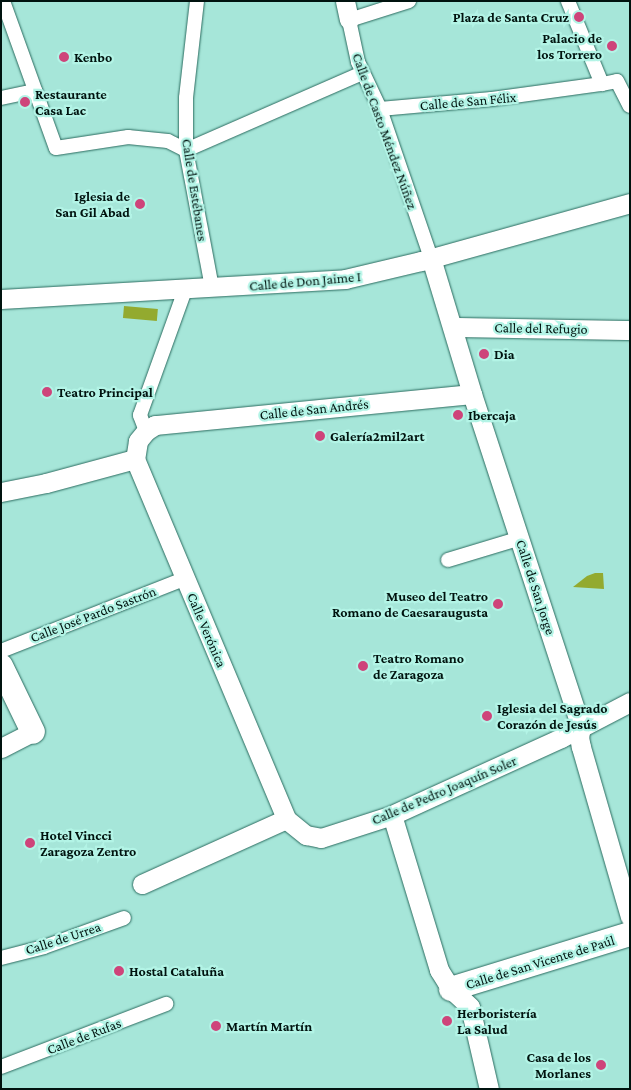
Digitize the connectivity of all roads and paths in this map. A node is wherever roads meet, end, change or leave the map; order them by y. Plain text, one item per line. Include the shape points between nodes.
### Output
1 (3, 1) edge
2 (197, 1) edge
3 (345, 1) edge
4 (409, 1) edge
5 (568, 1) edge
6 (349, 20) junction
7 (362, 73) junction
8 (600, 80) junction
9 (35, 91) junction
10 (1, 98) edge
11 (630, 106) edge
12 (380, 109) junction
13 (186, 150) junction
14 (630, 203) edge
15 (431, 258) junction
16 (212, 288) junction
17 (185, 290) junction
18 (1, 299) edge
19 (453, 327) junction
20 (630, 330) edge
21 (472, 394) junction
22 (144, 439) junction
23 (1, 492) edge
24 (521, 538) junction
25 (448, 560) dead end
26 (186, 578) junction
27 (1, 651) edge
28 (1, 666) edge
29 (630, 702) edge
30 (581, 727) junction
31 (33, 732) joint
32 (1, 748) edge
33 (392, 815) junction
34 (286, 819) junction
35 (142, 884) dead end
36 (630, 917) edge
37 (124, 918) dead end
38 (630, 934) edge
39 (1, 958) edge
40 (451, 989) junction
41 (166, 1004) dead end
42 (1, 1067) edge
43 (489, 1089) edge

1 - 9 street
2 - 13 street, Calle de Estébanes via 186,98
3 - 6 street, Calle de Casto Méndez Núñez
4 - 6 street
5 - 8 street
6 - 7 street, Calle de Casto Méndez Núñez
7 - 12 street, Calle de Casto Méndez Núñez
7 - 13 street
8 - 11 street via 616,81
8 - 12 street, Calle de San Félix via 556,92
9 - 10 street
9 - 13 street via 56,148 128,137 168,141
12 - 15 street, Calle de Casto Méndez Núñez
13 - 16 street, Calle de Estébanes
14 - 15 street, Calle de Don Jaime I
15 - 16 street, Calle de Don Jaime I via 345,279
15 - 19 street, Calle de San Jorge
16 - 17 street, Calle de Don Jaime I
17 - 18 street, Calle de Don Jaime I
17 - 22 street via 140,415
19 - 20 street, Calle del Refugio
19 - 21 street, Calle de San Jorge
21 - 22 street, Calle de San Andrés
21 - 24 street, Calle de San Jorge
22 - 23 street, Calle de San Andrés via 46,484
22 - 26 street, Calle Verónica
24 - 25 street
24 - 30 street, Calle de San Jorge
26 - 27 street, Calle José Pardo Sastrón
26 - 34 street, Calle Verónica
28 - 31 street
29 - 30 street, Calle de Pedro Joaquín Soler
30 - 33 street, Calle de Pedro Joaquín Soler
30 - 36 street, Calle de San Jorge via 581,747
31 - 32 street
33 - 34 street, Calle de Pedro Joaquín Soler via 322,838 306,835
33 - 40 street via 439,970
34 - 35 street
37 - 39 street, Calle de Urrea via 44,947
38 - 40 street, Calle de San Vicente de Paúl
40 - 43 street via 470,1007
41 - 42 street, Calle de Rufas

